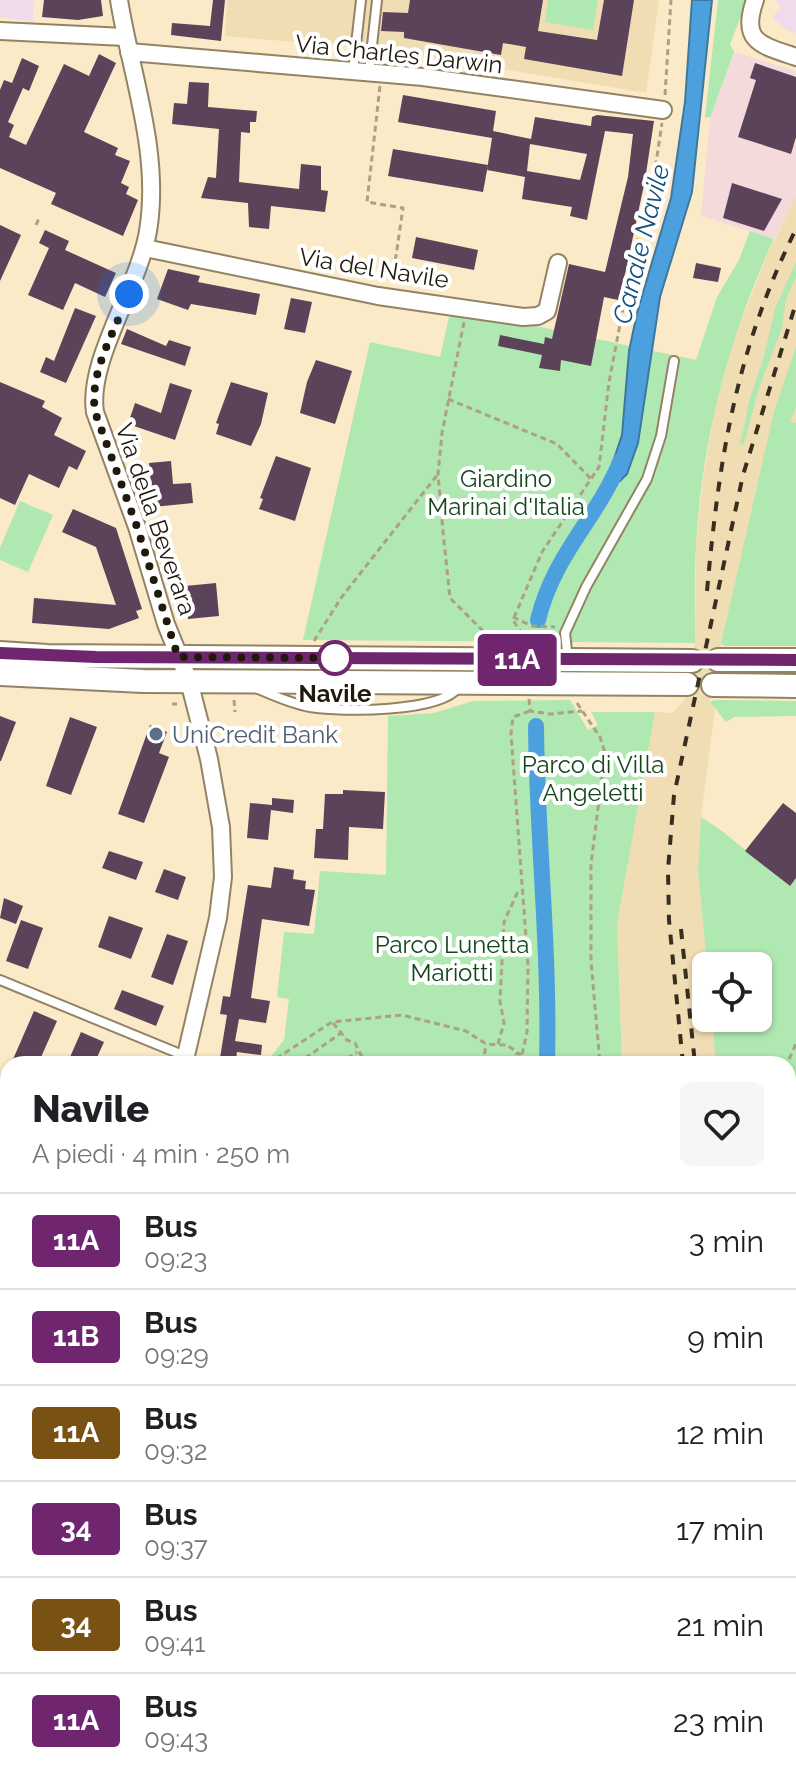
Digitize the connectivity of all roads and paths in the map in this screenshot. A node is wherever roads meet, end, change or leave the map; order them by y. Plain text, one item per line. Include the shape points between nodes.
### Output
1 (119, 0) edge
2 (361, 0) edge
3 (377, 0) edge
4 (671, 0) edge
5 (755, 0) edge
6 (0, 31) edge
7 (127, 44) junction
8 (796, 57) edge
9 (368, 74) junction
10 (663, 110) junction
11 (40, 216) dead end
12 (36, 225) dead end
13 (145, 248) junction
14 (558, 263) dead end
15 (390, 298) junction
16 (467, 307) junction
17 (674, 361) dead end
18 (448, 399) junction
19 (438, 474) junction
20 (592, 480) junction
21 (513, 617) junction
22 (568, 628) junction
23 (311, 646) dead end
24 (499, 647) dead end
25 (530, 651) dead end
26 (0, 653) edge
27 (178, 657) junction
28 (568, 660) junction
29 (718, 660) dead end
30 (796, 660) edge
31 (692, 661) dead end
32 (0, 674) edge
33 (189, 681) junction
34 (687, 684) dead end
35 (713, 685) dead end
36 (796, 686) edge
37 (236, 687) junction
38 (575, 698) dead end
39 (529, 699) dead end
40 (530, 711) junction
41 (582, 711) junction
42 (235, 712) dead end
43 (521, 885) junction
44 (0, 980) edge
45 (332, 1022) junction
46 (341, 1033) junction
47 (486, 1044) junction
48 (498, 1044) junction
49 (357, 1052) junction
50 (520, 1054) joint
51 (176, 1056) edge
52 (186, 1056) edge
53 (280, 1056) edge
54 (308, 1056) edge
55 (351, 1056) edge
56 (360, 1056) edge
57 (484, 1056) edge
58 (599, 1056) edge

1 - 7 street, Via della Beverara
2 - 9 lane
3 - 9 lane
4 - 10 path
5 - 8 street via 748,21 752,36
6 - 7 street, Via Charles Darwin
7 - 9 street, Via Charles Darwin
7 - 13 street, Via della Beverara via 149,162
9 - 10 street, Via Charles Darwin
9 - 15 path via 367,202 403,208
10 - 20 path via 647,213 614,351 599,467
11 - 12 path
13 - 15 street, Via del Navile
13 - 27 street, Via della Beverara via 92,395
14 - 16 street, Via del Navile via 547,311 538,316
15 - 16 street, Via del Navile
16 - 18 path
17 - 22 lane via 661,436 647,479
18 - 19 path
18 - 20 path via 557,444
19 - 23 path via 341,598
19 - 24 path via 450,598
20 - 21 path via 542,552
21 - 22 path via 532,626
21 - 25 path
22 - 28 lane
26 - 27 main road
27 - 28 main road
27 - 33 street, Via della Beverara
28 - 31 main road
29 - 30 main road
32 - 33 main road
33 - 37 main road
33 - 52 street, Via della Beverara via 209,759 223,861 218,918
34 - 37 main road
35 - 36 main road
37 - 42 path
38 - 41 path
39 - 40 path
40 - 41 path
40 - 43 path via 513,717 511,725
41 - 58 path via 605,753 591,864 591,961
43 - 48 path via 504,922 504,1023
43 - 50 path via 528,990 527,1032
44 - 51 lane, Via della Beverara
45 - 46 path
45 - 47 path via 402,1015 466,1031
45 - 53 path
46 - 49 path via 355,1043
46 - 54 path
47 - 48 path
47 - 57 path
48 - 50 path
49 - 55 path
49 - 56 path

